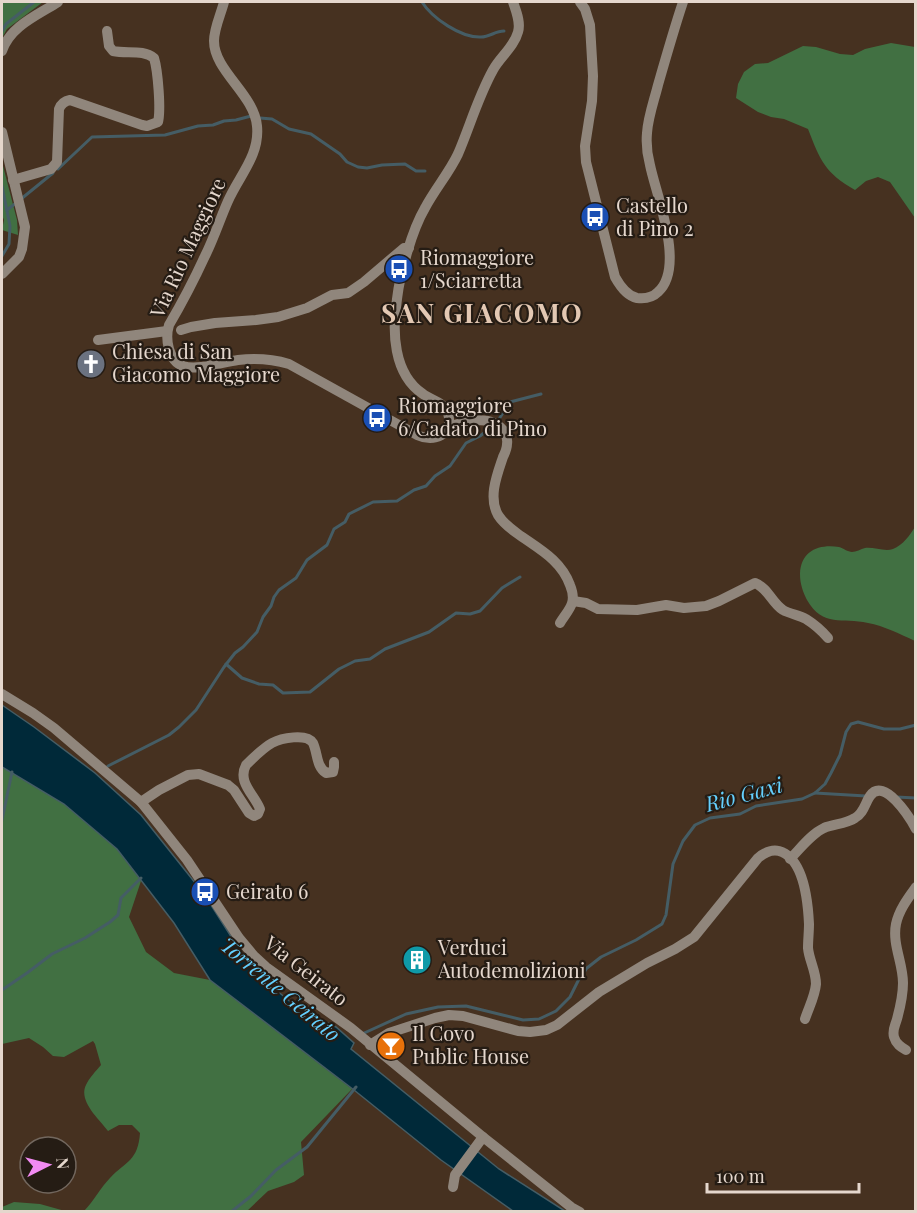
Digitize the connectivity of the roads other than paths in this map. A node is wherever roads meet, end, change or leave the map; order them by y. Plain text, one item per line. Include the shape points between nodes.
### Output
1 (58, 2) edge
2 (224, 2) edge
3 (513, 2) edge
4 (579, 2) edge
5 (683, 2) edge
6 (107, 31) dead end
7 (2, 51) edge
8 (2, 132) edge
9 (13, 180) junction
10 (410, 248) junction
11 (2, 274) edge
12 (181, 330) dead end
13 (167, 331) junction
14 (98, 340) dead end
15 (447, 427) junction
16 (573, 601) junction
17 (560, 623) dead end
18 (828, 638) dead end
19 (2, 694) edge
20 (334, 762) dead end
21 (141, 802) junction
22 (915, 828) edge
23 (790, 859) junction
24 (915, 887) edge
25 (805, 1018) dead end
26 (368, 1043) junction
27 (906, 1050) dead end
28 (480, 1142) junction
29 (453, 1186) dead end
30 (579, 1212) edge

1 - 7 street via 10,35
2 - 13 street, Via Rio Maggiore via 215,33 216,53 260,115 256,141 206,256
3 - 10 street via 518,16 517,37 494,68 457,154 421,215
4 - 5 street via 590,25 593,76 586,162 615,277 631,296 643,298 661,289 669,269 666,225 646,144
6 - 9 street via 113,51 154,58 158,122 142,125 67,101 59,109 56,165
8 - 9 street
9 - 11 street via 24,220 24,239 19,257
10 - 12 street via 404,248 348,292 299,310 267,319
10 - 15 street via 398,289 395,338 403,372 422,393 446,410
13 - 14 street
13 - 15 street, Via Rio Maggiore via 171,353 184,366 276,360 421,437 439,437
15 - 16 street via 479,420 494,423 504,431 507,445 494,499 498,515 554,559 566,575
16 - 17 street
16 - 18 street via 598,609 706,606 755,583 782,609 804,618
19 - 21 street, Via Geirato via 54,728
20 - 21 street via 333,772 323,771 313,743 300,737 271,744 244,769 245,784 260,806 260,812 254,816 228,785 199,774 188,775
21 - 26 street, Via Geirato via 254,956
22 - 23 street via 889,794 874,792 854,820 814,834
23 - 25 street via 803,884 809,921 808,949 816,980
23 - 26 street via 777,851 762,854 694,937 607,987 546,1030 518,1032 449,1015
24 - 27 street via 901,911 895,937 903,983 893,1029 897,1044
26 - 28 street, Via Geirato
28 - 29 street via 455,1175
28 - 30 street, Via Geirato

